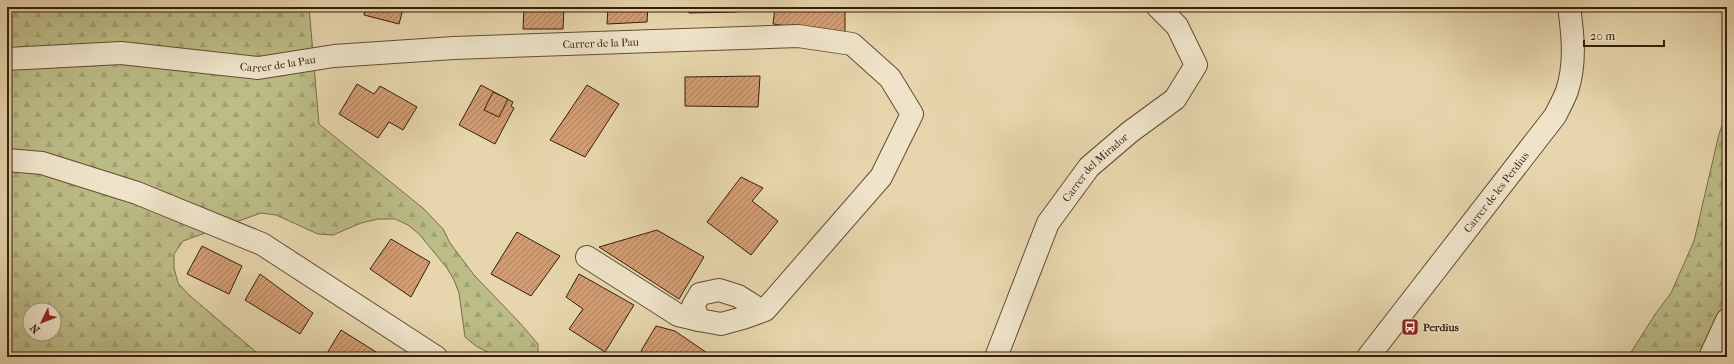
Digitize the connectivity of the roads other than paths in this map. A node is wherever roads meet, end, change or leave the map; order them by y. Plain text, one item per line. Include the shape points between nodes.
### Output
1 (1158, 7) edge
2 (1569, 7) edge
3 (7, 59) edge
4 (7, 160) edge
5 (587, 257) dead end
6 (762, 311) junction
7 (699, 320) junction
8 (1727, 320) edge
9 (436, 357) edge
10 (996, 357) edge
11 (1368, 357) edge
12 (1710, 357) edge

1 - 10 street, Carrer del Mirador via 1177,26 1196,65 1175,99 1130,132 1089,167 1048,223
2 - 11 street, Carrer de les Perdius via 1573,34 1573,66 1567,91 1555,116
3 - 6 street, Carrer de la Pau via 121,53 258,68 334,56 454,48 798,36 852,44 890,78 912,114 881,178
4 - 9 street via 42,163 137,193 262,244
5 - 7 street, Carrer de la Pau via 678,315
6 - 7 street, Carrer de la Pau via 721,324
6 - 7 street via 738,296 719,290 700,294 693,306
8 - 12 street

